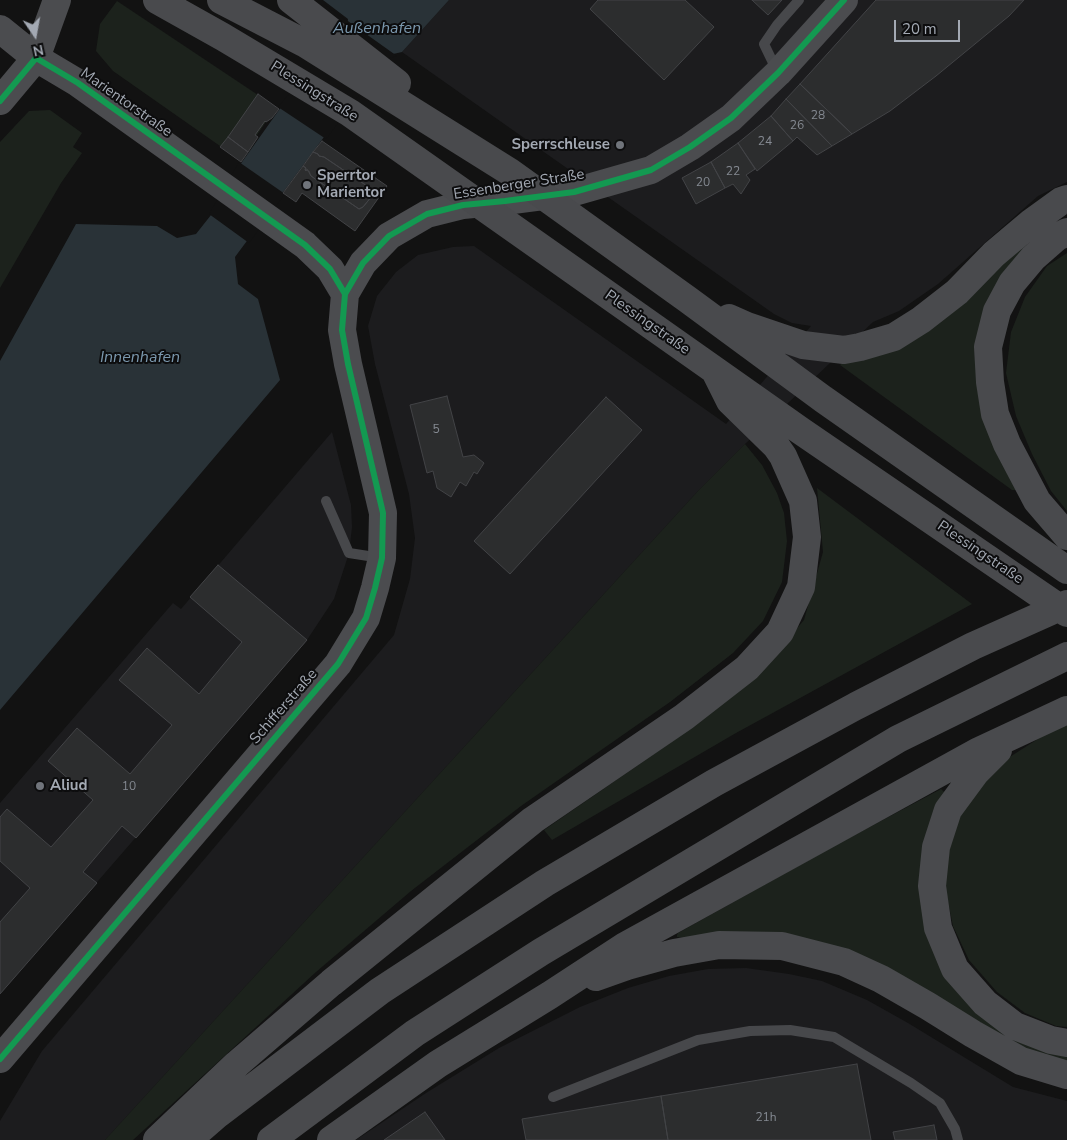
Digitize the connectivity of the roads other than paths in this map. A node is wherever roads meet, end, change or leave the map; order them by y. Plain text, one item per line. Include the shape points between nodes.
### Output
1 (57, 0) edge
2 (157, 0) edge
3 (180, 0) edge
4 (221, 0) edge
5 (291, 0) edge
6 (800, 0) edge
7 (844, 0) edge
8 (0, 29) edge
9 (223, 36) junction
10 (36, 58) junction
11 (778, 73) junction
12 (0, 101) edge
13 (510, 172) junction
14 (1067, 199) edge
15 (1067, 232) edge
16 (345, 294) junction
17 (687, 299) junction
18 (715, 371) junction
19 (326, 501) dead end
20 (1067, 536) edge
21 (382, 558) junction
22 (1059, 565) edge
23 (1067, 581) edge
24 (1067, 604) edge
25 (1067, 613) edge
26 (973, 646) junction
27 (1067, 656) edge
28 (1067, 710) edge
29 (1015, 734) junction
30 (550, 995) junction
31 (1067, 1043) edge
32 (0, 1059) edge
33 (1067, 1075) edge
34 (553, 1097) dead end
35 (157, 1140) edge
36 (188, 1140) edge
37 (271, 1140) edge
38 (331, 1140) edge
39 (958, 1140) edge

1 - 10 street
2 - 9 highway
3 - 9 highway
4 - 13 highway via 304,43
5 - 13 highway
6 - 11 lane via 764,44
7 - 11 street, Essenberger Straße
8 - 10 street, Marientorstraße
9 - 18 highway, Plessingstraße via 350,113
10 - 12 street
10 - 16 street, Marientorstraße via 78,83 302,244 330,269
11 - 16 street, Essenberger Straße via 731,118 651,170 574,192 463,205 427,214 390,236 363,263
13 - 17 highway
14 - 17 highway via 1032,222 994,254 957,292 921,320 894,337 860,347 844,350 803,345 747,326
15 - 20 highway via 1033,258 1012,283 997,311 988,347 995,414 1006,444 1037,501
16 - 21 street, Schifferstraße via 342,330 383,513
17 - 22 highway
18 - 25 highway, Plessingstraße
18 - 35 highway via 730,401 783,456 803,502 807,537 801,587 780,632 747,668 684,717 534,820 339,976 237,1064
19 - 21 lane via 349,553
21 - 32 street, Schifferstraße via 366,618 338,664
23 - 26 highway
24 - 26 highway
26 - 36 highway via 714,783 545,883 380,991
27 - 37 highway via 898,739 541,952 415,1033
28 - 29 highway
29 - 30 highway via 625,946
29 - 31 highway via 976,772 948,810 936,847 932,886 938,928 956,969 985,1003 1016,1026
30 - 33 highway via 627,966 674,953 719,945 782,946 844,962 1021,1060
30 - 38 highway via 438,1064
34 - 39 lane via 698,1040 750,1031 790,1030 834,1037 911,1083 940,1103 956,1129

